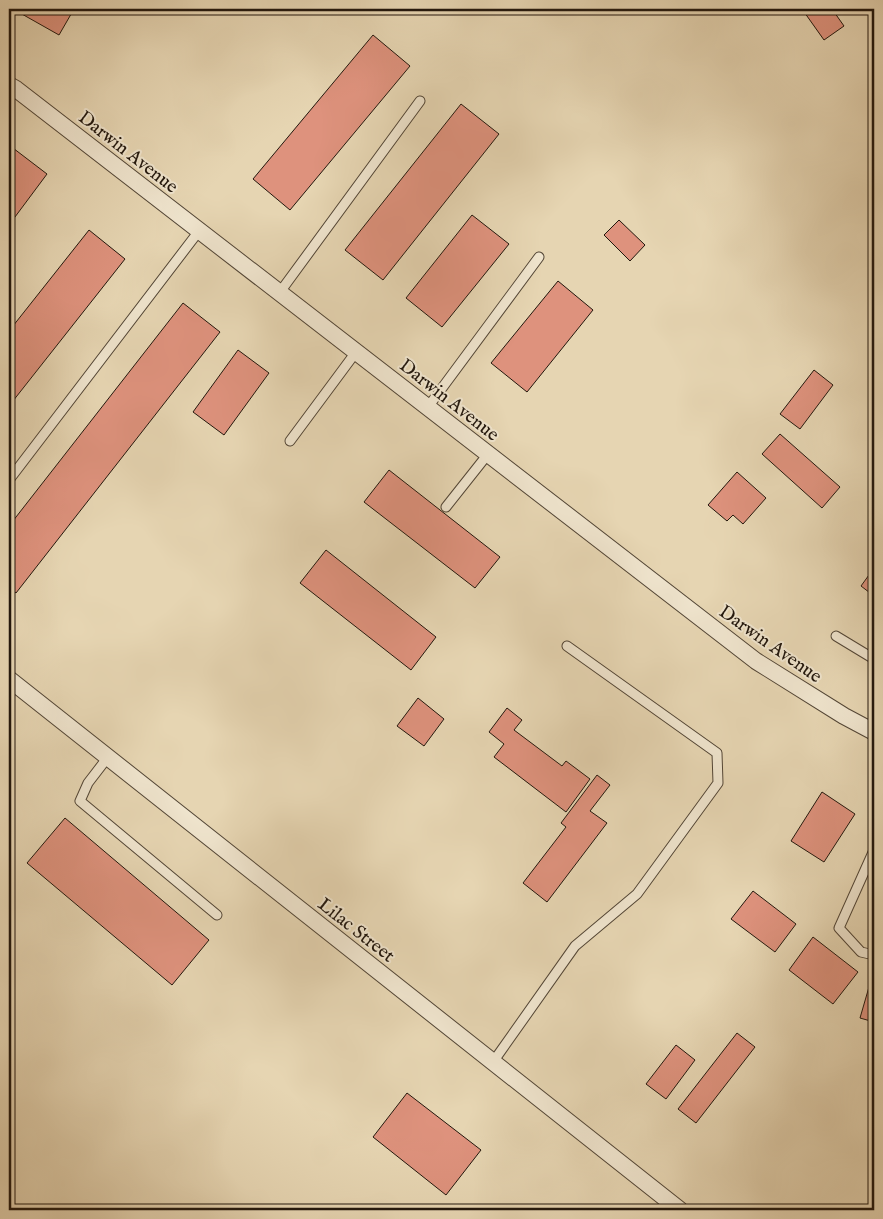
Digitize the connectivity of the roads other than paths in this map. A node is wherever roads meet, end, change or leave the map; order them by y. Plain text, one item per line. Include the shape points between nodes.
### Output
1 (9, 85) edge
2 (420, 101) dead end
3 (199, 230) junction
4 (539, 256) dead end
5 (280, 292) junction
6 (356, 352) junction
7 (428, 407) junction
8 (290, 442) dead end
9 (488, 454) junction
10 (9, 480) edge
11 (446, 507) dead end
12 (836, 636) dead end
13 (567, 646) dead end
14 (874, 659) edge
15 (9, 679) edge
16 (874, 732) edge
17 (108, 757) junction
18 (874, 850) edge
19 (217, 915) dead end
20 (874, 955) edge
21 (493, 1062) junction
22 (680, 1210) edge

1 - 3 street, Darwin Avenue
2 - 5 lane
3 - 5 street, Darwin Avenue
3 - 10 lane
4 - 7 lane
5 - 6 street, Darwin Avenue
6 - 7 street, Darwin Avenue
6 - 8 lane
7 - 9 street, Darwin Avenue
9 - 11 lane
9 - 16 street, Darwin Avenue via 756,660
12 - 14 lane
13 - 21 lane via 717,753 718,783 637,894 575,946
15 - 17 street, Lilac Street
17 - 19 lane via 88,783 80,801
17 - 21 street, Lilac Street
18 - 20 lane via 839,928 861,952
21 - 22 street, Lilac Street

